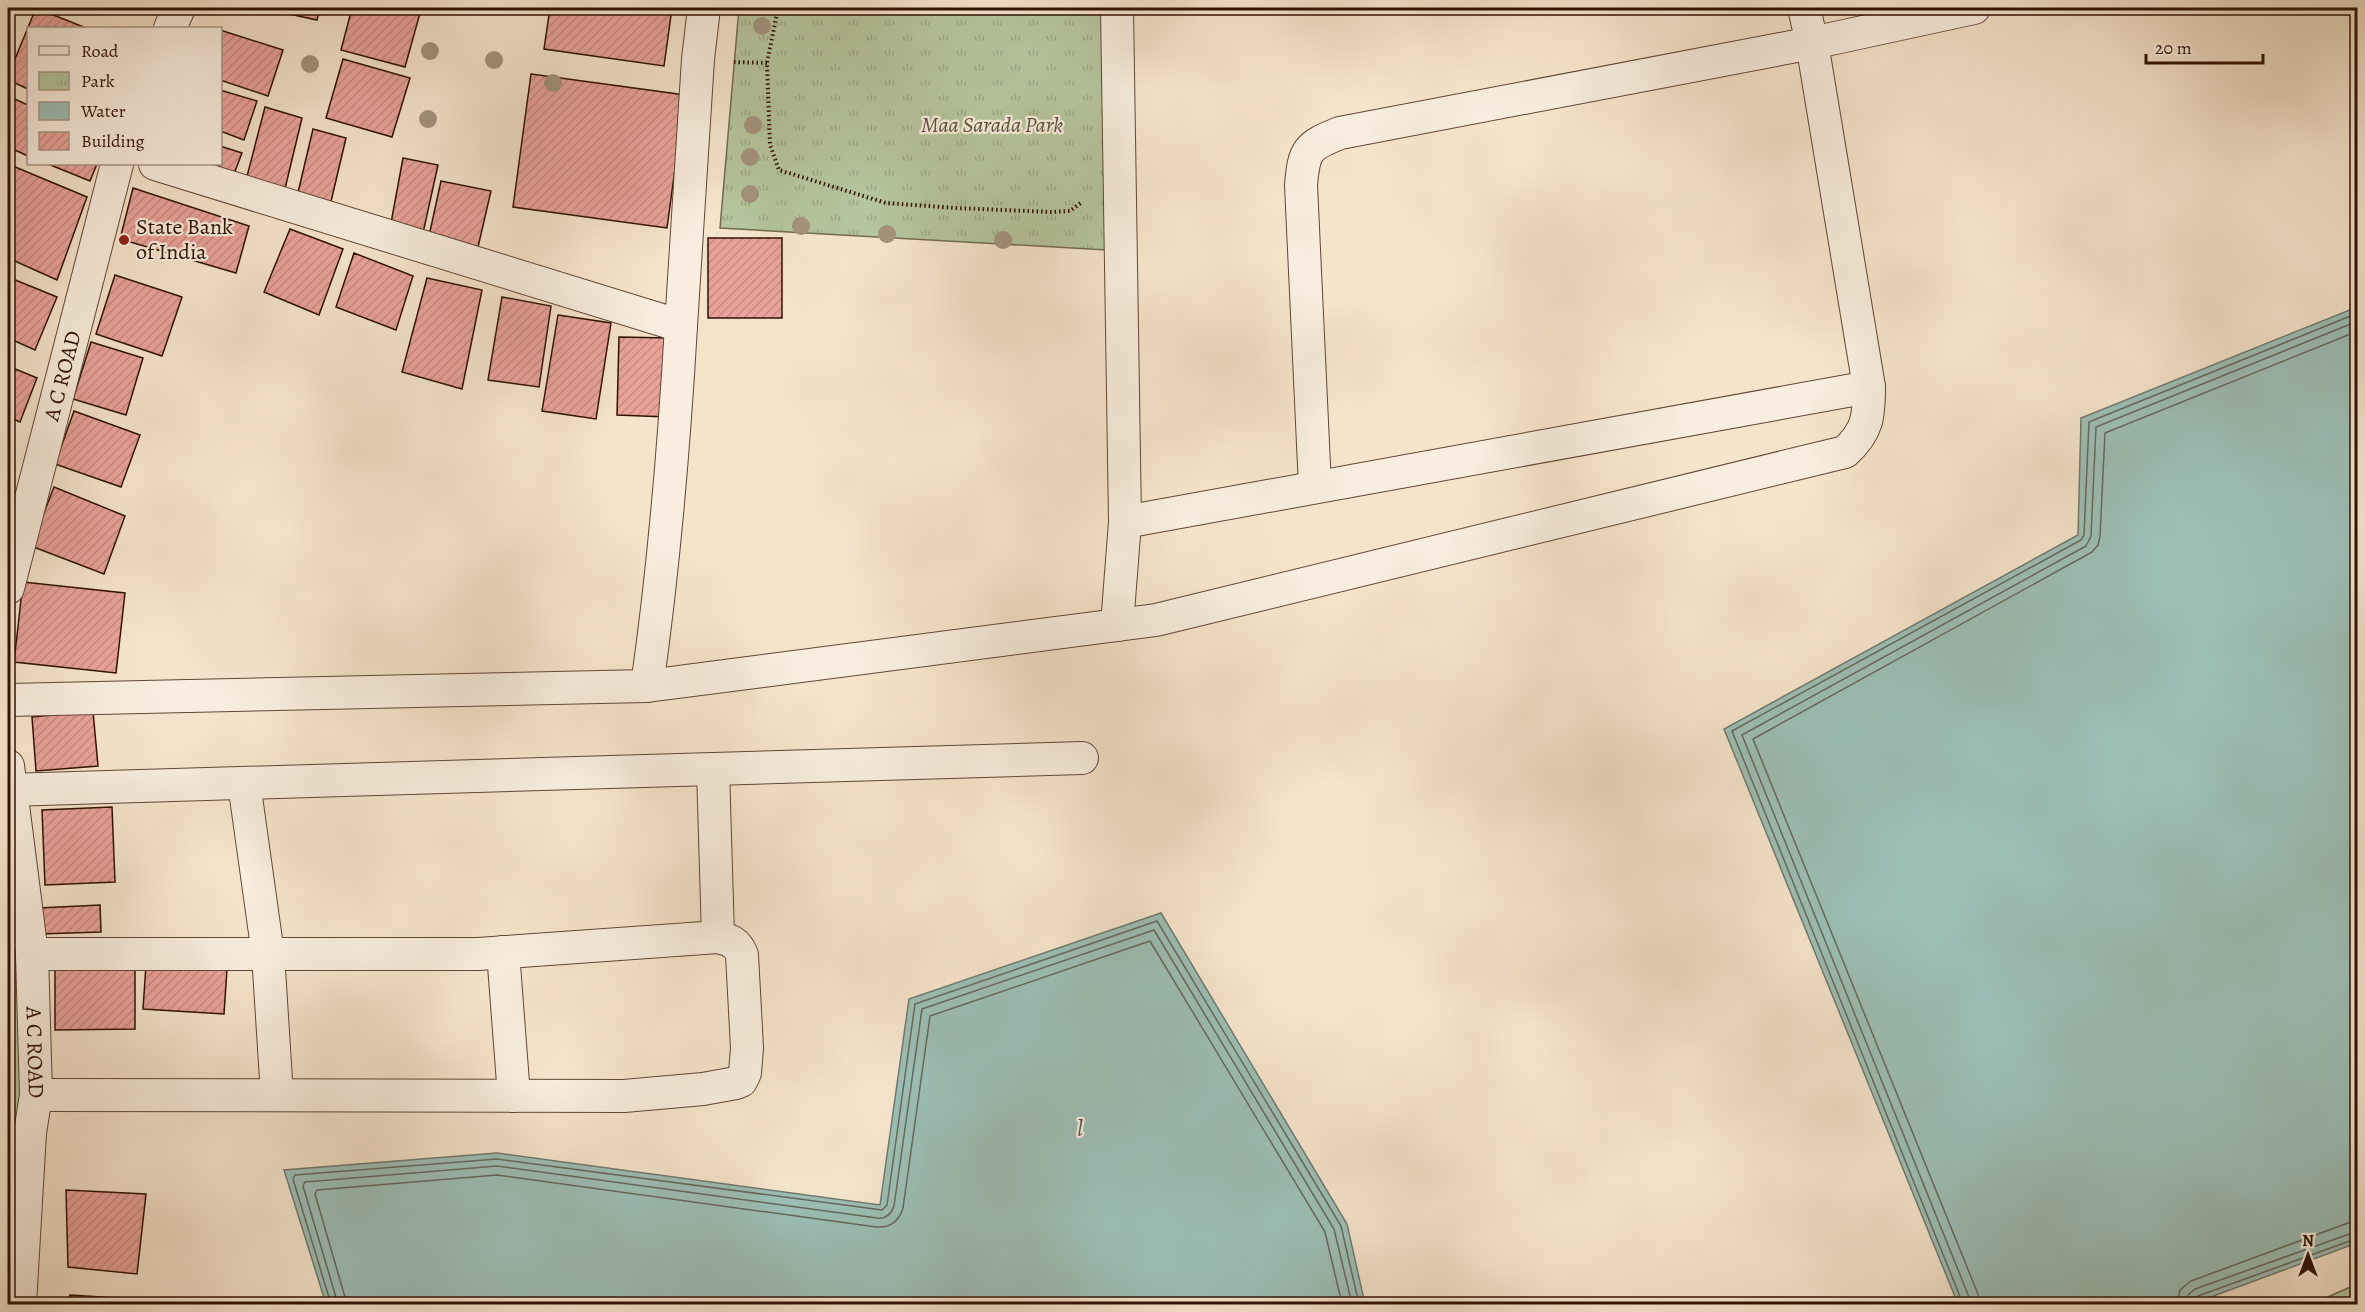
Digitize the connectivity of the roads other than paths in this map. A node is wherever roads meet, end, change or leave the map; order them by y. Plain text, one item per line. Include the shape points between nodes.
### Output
1 (179, 8) edge
2 (704, 8) edge
3 (1117, 8) edge
4 (1804, 8) edge
5 (1974, 8) edge
6 (170, 27) edge
7 (1812, 43) junction
8 (117, 165) edge
9 (158, 165) edge
10 (681, 326) junction
11 (1869, 387) junction
12 (1315, 487) junction
13 (1125, 522) junction
14 (8, 588) edge
15 (1117, 626) junction
16 (647, 686) junction
17 (8, 700) edge
18 (1082, 758) dead end
19 (713, 770) junction
20 (9, 782) edge
21 (244, 783) junction
22 (718, 937) junction
23 (503, 952) junction
24 (32, 954) junction
25 (268, 954) junction
26 (36, 1095) junction
27 (277, 1095) junction
28 (514, 1096) junction
29 (20, 1305) edge

1 - 6 street
2 - 10 street
3 - 13 street
4 - 7 street
5 - 7 street
7 - 11 street
7 - 12 street via 1340,133 1317,142 1303,162 1301,185
8 - 14 street, A C ROAD
9 - 10 street
10 - 16 street via 675,444
11 - 12 street
11 - 15 street via 1865,427 1845,452 1156,620
12 - 13 street
13 - 15 street
15 - 16 street
16 - 17 street
18 - 19 street
19 - 21 street
19 - 22 street
20 - 21 street
20 - 24 street, A C ROAD
21 - 25 street
22 - 23 street
22 - 28 street via 739,946 742,955 747,1048 741,1081 703,1089 624,1096
23 - 25 street
23 - 28 street
24 - 25 street
24 - 26 street, A C ROAD
25 - 27 street
26 - 27 street
26 - 29 street, A C ROAD via 30,1133
27 - 28 street

